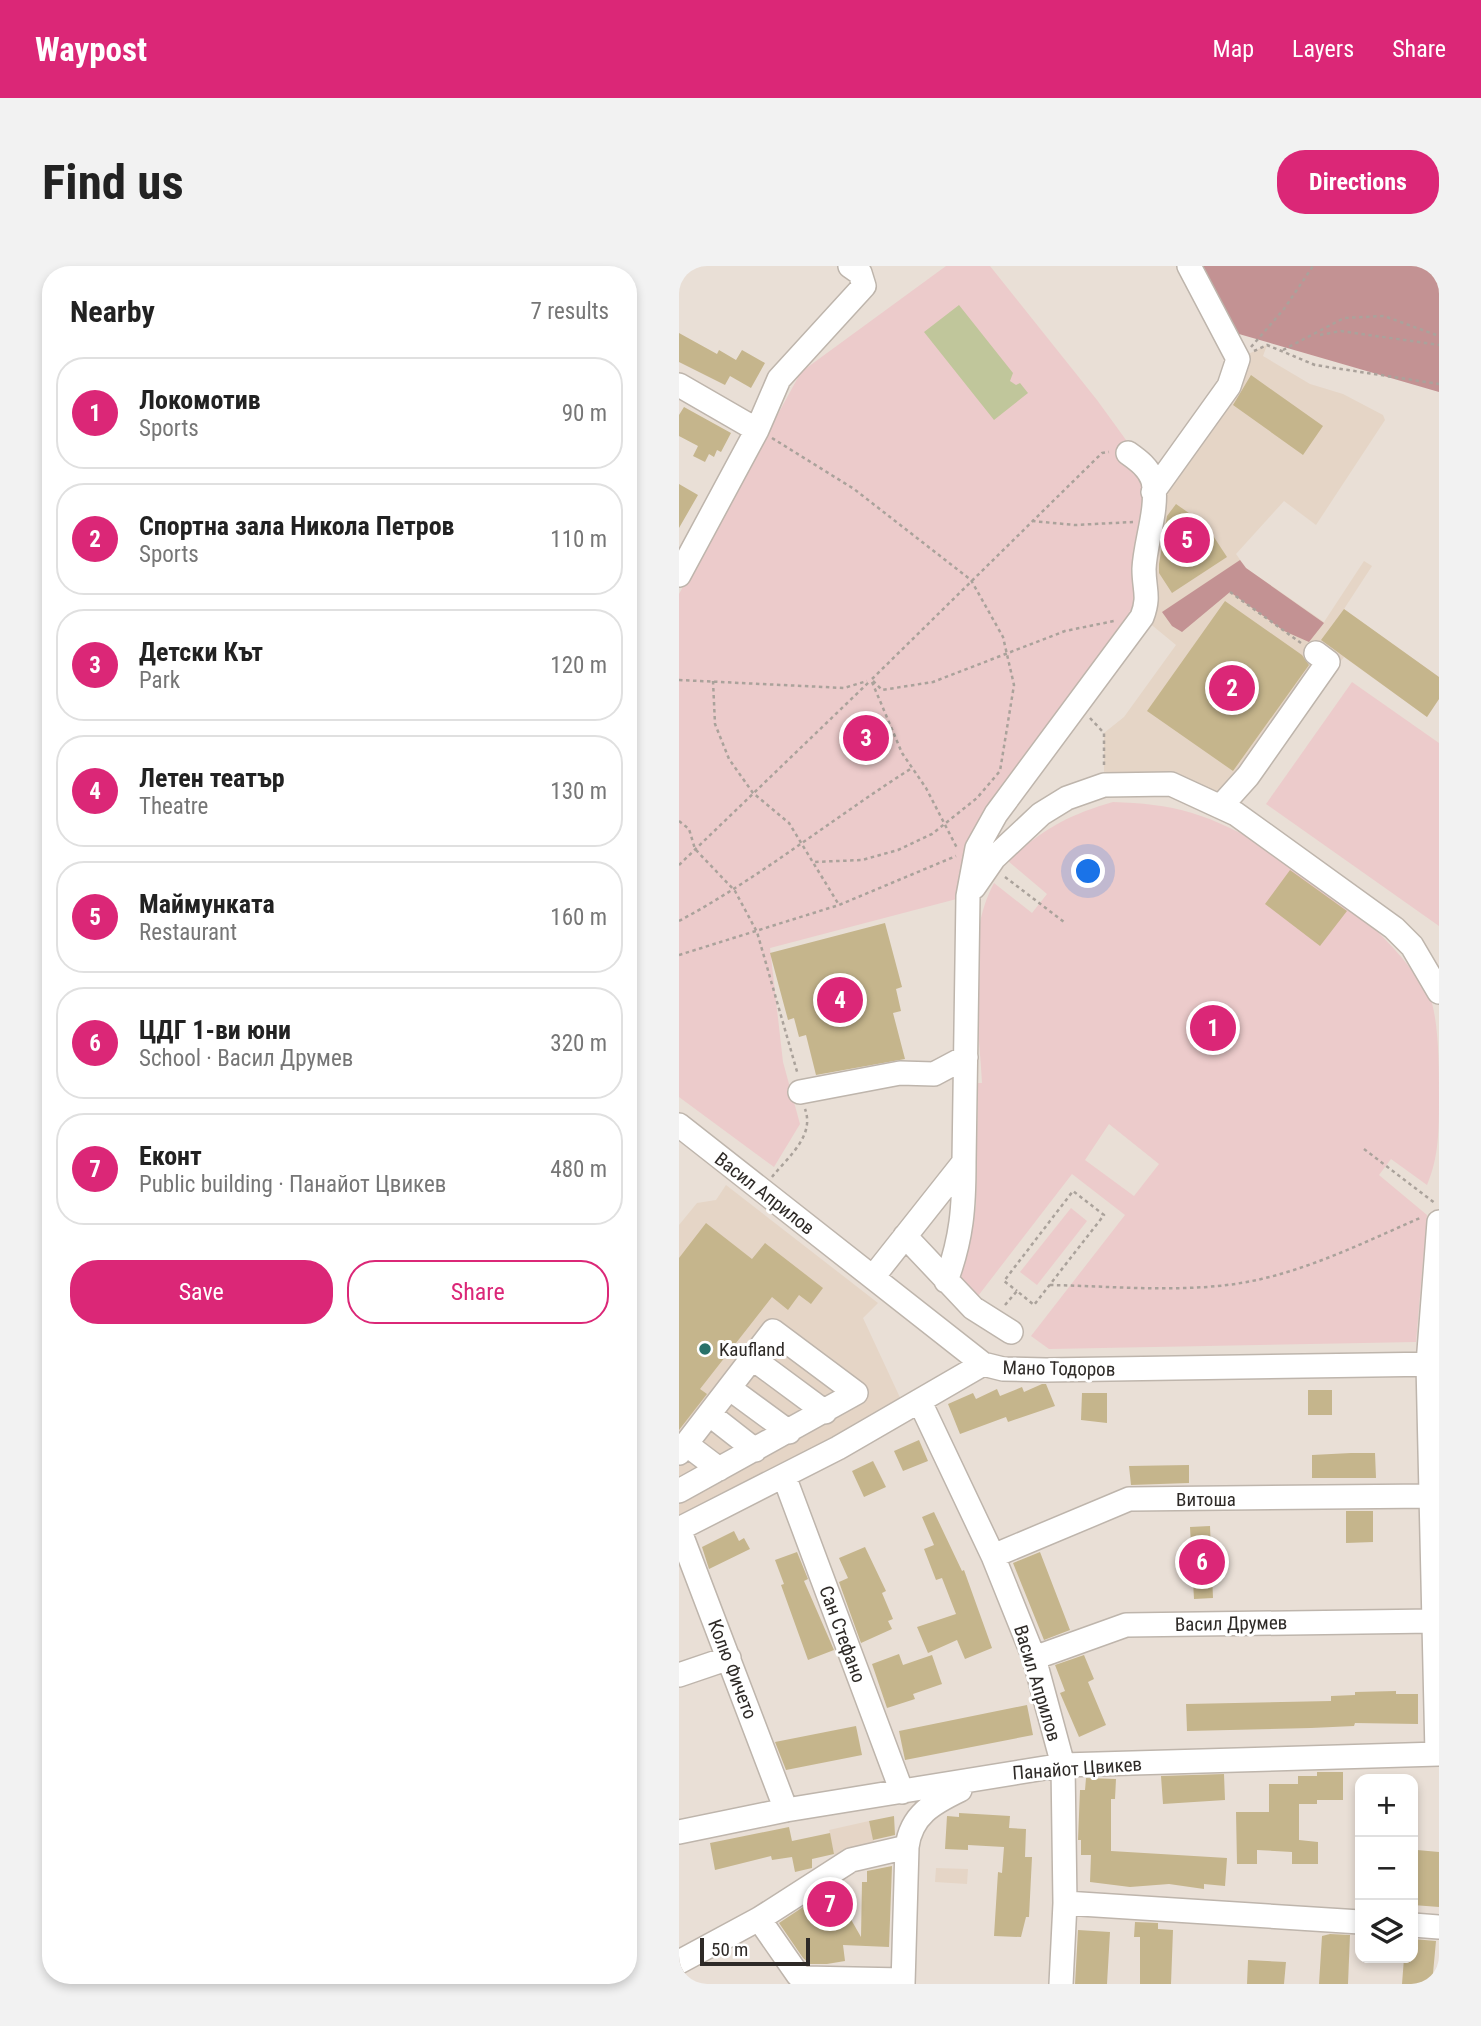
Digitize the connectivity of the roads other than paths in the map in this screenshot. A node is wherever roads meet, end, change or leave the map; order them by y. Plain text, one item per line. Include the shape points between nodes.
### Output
1 (850, 266) edge
2 (1189, 266) edge
3 (679, 385) edge
4 (757, 430) junction
5 (1128, 453) road end
6 (1153, 492) junction
7 (683, 561) edge
8 (1316, 653) road end
9 (1220, 806) junction
10 (968, 896) junction
11 (1439, 992) edge
12 (966, 1057) junction
13 (800, 1092) road end
14 (679, 1125) edge
15 (964, 1162) junction
16 (1433, 1219) edge
17 (905, 1236) junction
18 (873, 1277) junction
19 (946, 1281) junction
20 (1001, 1327) road end
21 (752, 1358) junction
22 (983, 1364) junction
23 (1434, 1364) edge
24 (729, 1388) junction
25 (920, 1402) junction
26 (709, 1414) junction
27 (821, 1415) junction
28 (789, 1432) junction
29 (682, 1448) edge
30 (838, 1448) junction
31 (755, 1450) junction
32 (719, 1469) junction
33 (784, 1476) junction
34 (679, 1491) edge
35 (1431, 1496) junction
36 (679, 1529) edge
37 (993, 1556) junction
38 (1434, 1621) junction
39 (729, 1658) junction
40 (1034, 1658) junction
41 (679, 1675) edge
42 (1438, 1754) edge
43 (1063, 1765) junction
44 (995, 1775) junction
45 (902, 1792) junction
46 (786, 1810) junction
47 (679, 1832) edge
48 (907, 1847) junction
49 (1065, 1903) junction
50 (759, 1919) junction
51 (1355, 1922) edge
52 (1418, 1925) edge
53 (1439, 1927) edge
54 (679, 1962) edge
55 (903, 1982) edge
56 (1061, 1984) edge

1 - 4 street via 860,273 864,286 790,363
2 - 6 street via 1238,359 1229,386
3 - 4 street
4 - 7 street
5 - 6 street via 1142,462 1153,481
6 - 10 street via 1144,572 1149,600 1142,617 996,814 977,848
8 - 9 street via 1328,662 1248,776
9 - 10 street via 1171,784 1104,785 1067,798 1041,814 989,864
9 - 11 street via 1394,928 1412,946
10 - 12 street
12 - 13 street via 934,1074 900,1073
12 - 15 street
14 - 18 street, Васил Априлов
15 - 17 street
15 - 19 street via 964,1219
16 - 23 street
17 - 18 street
17 - 19 street
18 - 22 street, Васил Априлов
19 - 20 street
21 - 24 street
21 - 27 street
21 - 27 street via 776,1331 855,1390 855,1396
22 - 23 street, Мано Тодоров via 1047,1370
22 - 25 street, Мано Тодоров
23 - 35 street
24 - 26 street
24 - 28 street
25 - 30 street, Мано Тодоров
25 - 37 street, Васил Априлов
26 - 29 street
26 - 31 street
27 - 28 street
27 - 30 street
28 - 31 street
29 - 32 street
30 - 33 street, Мано Тодоров
31 - 32 street
32 - 34 street
33 - 36 street, Мано Тодоров
33 - 45 street, Сан Стефано
35 - 37 street, Витоша via 1129,1499
35 - 38 street
36 - 39 street, Колю Фичето
37 - 40 street, Васил Априлов
38 - 40 street, Васил Друмев via 1126,1625
38 - 42 street
39 - 41 street
39 - 46 street, Колю Фичето
40 - 43 street, Васил Априлов
42 - 43 street, Панайот Цвикев
43 - 44 street, Панайот Цвикев
43 - 49 street, Васил Априлов
44 - 45 street, Панайот Цвикев
44 - 48 street via 929,1804 909,1832
45 - 46 street, Панайот Цвикев
46 - 47 street, Панайот Цвикев
48 - 50 street via 851,1860
48 - 55 street
49 - 51 street
49 - 56 street, Васил Априлов
50 - 54 street
50 - 55 street via 804,1978
52 - 53 street

